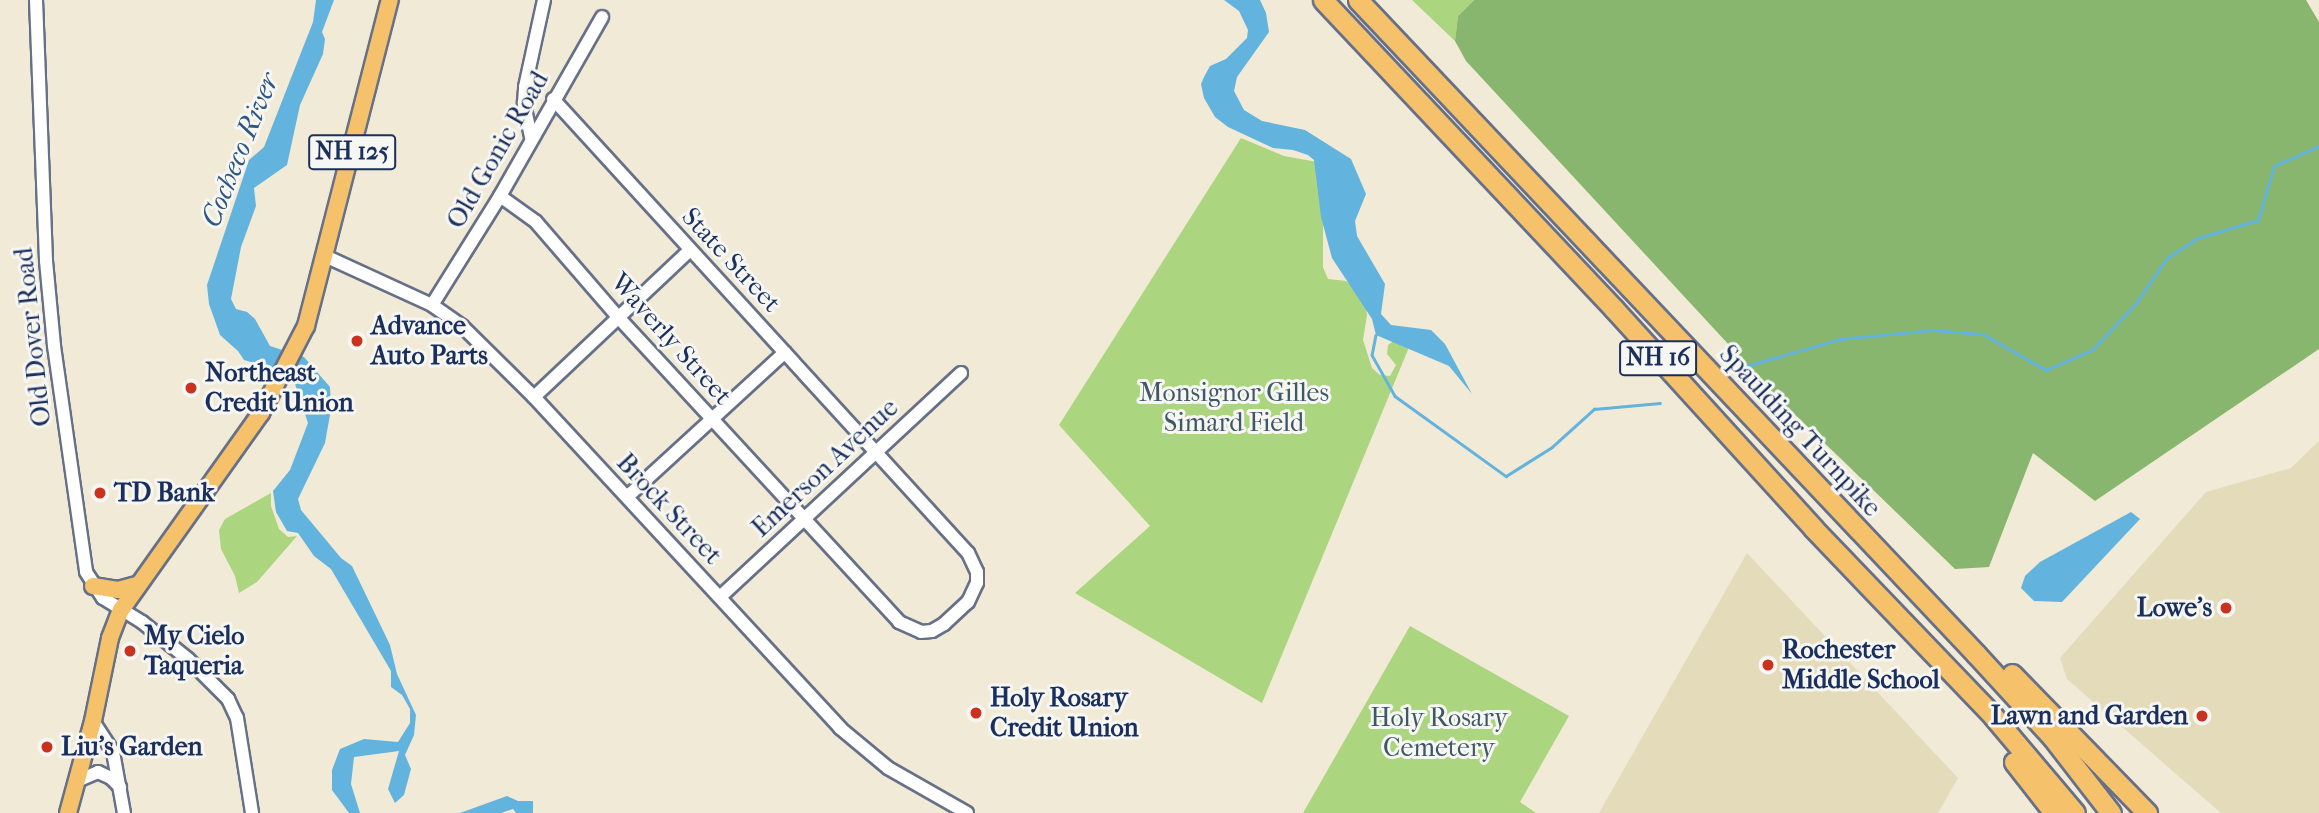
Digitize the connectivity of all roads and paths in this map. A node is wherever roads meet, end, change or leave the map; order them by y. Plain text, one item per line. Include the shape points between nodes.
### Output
1 (36, 0) edge
2 (390, 0) edge
3 (544, 0) edge
4 (1323, 0) edge
5 (1358, 0) edge
6 (602, 17) dead end
7 (553, 99) junction
8 (531, 137) junction
9 (500, 196) junction
10 (690, 250) junction
11 (325, 256) junction
12 (432, 305) junction
13 (618, 317) junction
14 (785, 352) junction
15 (961, 373) dead end
16 (534, 397) junction
17 (713, 418) junction
18 (875, 453) junction
19 (627, 496) junction
20 (803, 519) junction
21 (1870, 543) junction
22 (137, 585) junction
23 (93, 586) junction
24 (720, 597) junction
25 (121, 610) junction
26 (1993, 716) junction
27 (93, 721) junction
28 (77, 781) junction
29 (120, 787) junction
30 (962, 812) edge
31 (68, 813) edge
32 (124, 813) edge
33 (252, 813) edge
34 (2054, 813) edge
35 (2075, 813) edge
36 (2111, 813) edge
37 (2147, 813) edge

1 - 23 street, Old Dover Road via 44,222 54,346 80,539
2 - 11 main road, NH 125
3 - 8 street via 525,87
4 - 26 highway, Spaulding Turnpike / NH 16 via 1614,309 1812,528
5 - 21 highway, Spaulding Turnpike / NH 16
6 - 7 street, Old Gonic Road
7 - 8 street, Old Gonic Road
7 - 10 street, State Street
8 - 9 street, Old Gonic Road
9 - 12 street, Old Gonic Road
9 - 13 street, Waverly Street via 536,222
10 - 13 street
10 - 14 street, State Street
11 - 12 street, Brock Street
11 - 22 main road, NH 125 via 313,303 281,377 234,454
12 - 16 street, Brock Street via 479,341
13 - 16 street
13 - 17 street, Waverly Street
14 - 17 street
14 - 18 street, State Street
15 - 18 street, Emerson Avenue
16 - 19 street, Brock Street
17 - 19 street
17 - 20 street, Waverly Street
18 - 20 street, Emerson Avenue
18 - 20 street, Waverly Street via 973,562 977,583 961,610 932,631 904,625
19 - 24 street, Brock Street
20 - 24 street, Emerson Avenue
21 - 36 highway, Spaulding Turnpike / NH 16 via 2052,737
21 - 37 highway via 1922,585
22 - 23 main road via 118,590
22 - 25 main road, NH 125
23 - 25 street
24 - 30 street, Brock Street via 858,745
25 - 27 main road, NH 125 via 107,648
25 - 33 street via 188,659 228,699 237,718
26 - 34 highway via 2008,754
26 - 35 highway, Spaulding Turnpike / NH 16
27 - 28 main road, NH 125
27 - 29 street via 108,741
28 - 29 street via 98,772
28 - 31 main road, NH 125
29 - 32 street

